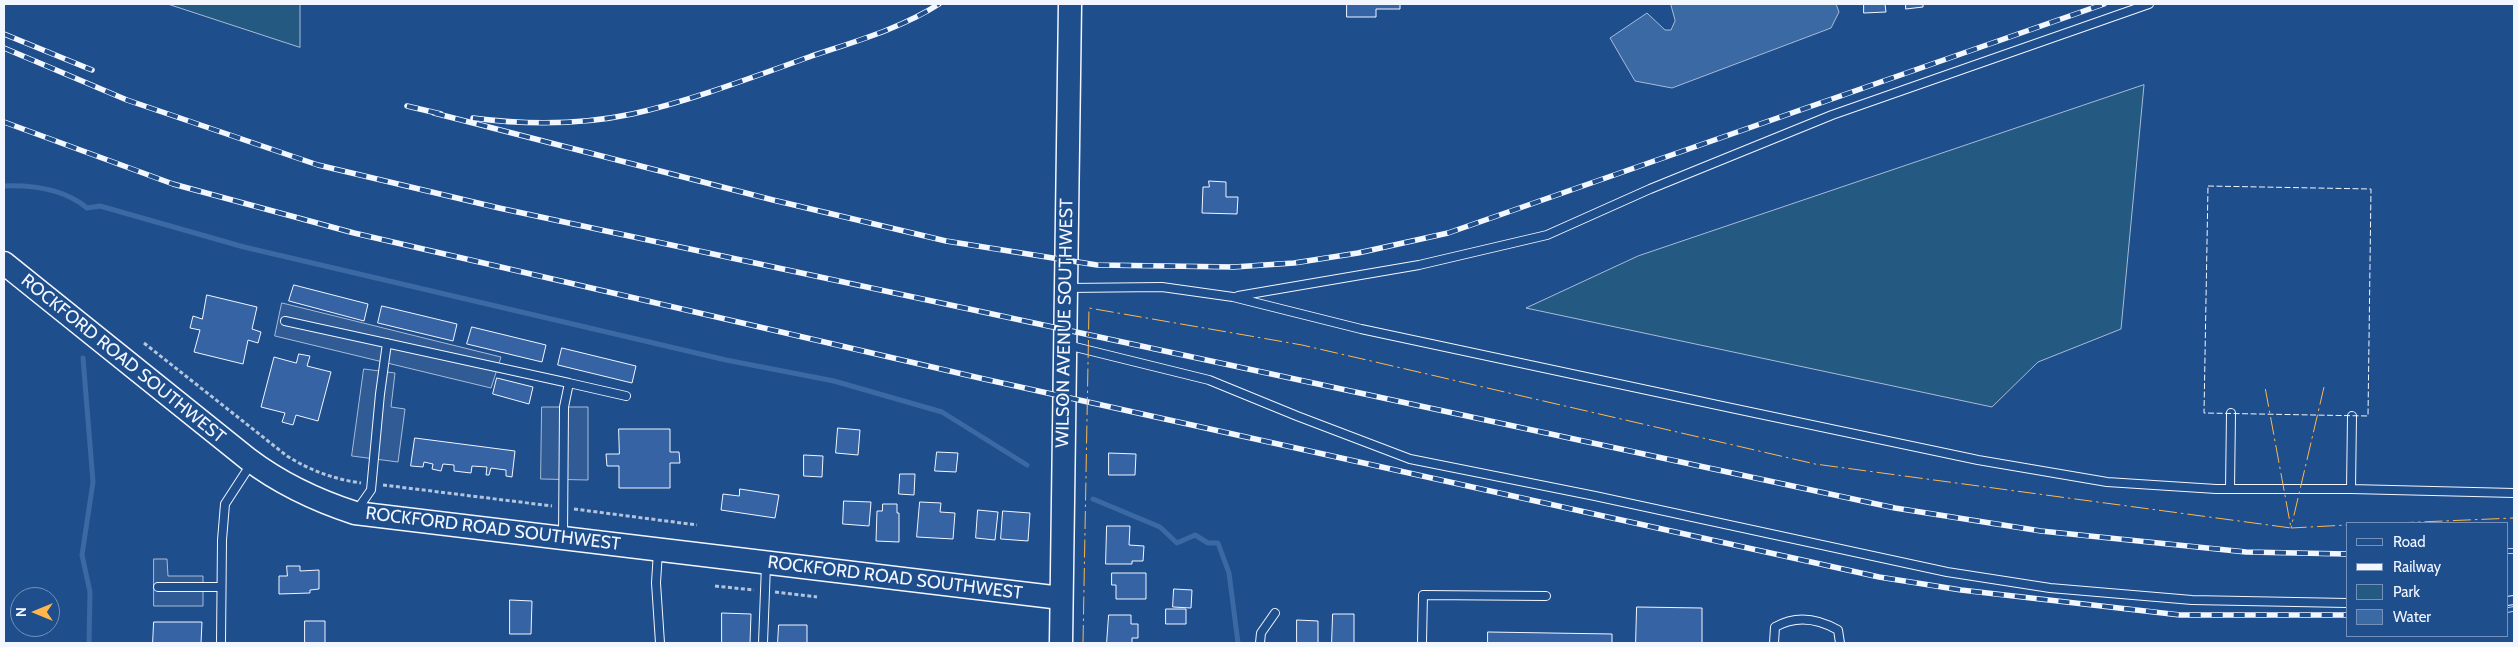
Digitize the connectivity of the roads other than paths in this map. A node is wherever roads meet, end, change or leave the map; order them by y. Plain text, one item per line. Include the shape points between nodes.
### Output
1 (1070, 4) edge
2 (2149, 4) edge
3 (4, 263) edge
4 (1065, 288) junction
5 (1234, 297) junction
6 (285, 321) dead end
7 (387, 343) junction
8 (1064, 345) junction
9 (569, 383) junction
10 (626, 396) dead end
11 (2232, 413) dead end
12 (2352, 416) dead end
13 (252, 462) junction
14 (2230, 489) junction
15 (2351, 489) junction
16 (2514, 493) edge
17 (355, 513) junction
18 (563, 538) junction
19 (658, 549) junction
20 (766, 562) junction
21 (158, 587) dead end
22 (221, 587) junction
23 (1546, 596) dead end
24 (1061, 598) junction
25 (2346, 603) edge
26 (1275, 613) dead end
27 (221, 643) edge
28 (660, 643) edge
29 (763, 643) edge
30 (1060, 643) edge
31 (1260, 643) edge
32 (1422, 643) edge
33 (1774, 643) edge
34 (1840, 643) edge

1 - 4 street, WILSON AVENUE SOUTHWEST
2 - 5 lane via 1832,115 1547,235 1419,265
3 - 13 street, ROCKFORD ROAD SOUTHWEST
4 - 5 lane via 1162,287
4 - 8 street, WILSON AVENUE SOUTHWEST
5 - 14 lane via 1371,331 1978,460 2107,482
6 - 7 lane
7 - 9 lane
7 - 17 lane via 371,490
8 - 24 street, WILSON AVENUE SOUTHWEST
8 - 25 lane via 1209,380 1410,459 1937,570 2050,588 2192,600
9 - 10 lane
9 - 18 lane via 564,407
11 - 14 lane
12 - 15 lane
13 - 17 street, ROCKFORD ROAD SOUTHWEST via 286,485
13 - 22 lane via 225,504
14 - 15 lane
15 - 16 lane
17 - 18 street, ROCKFORD ROAD SOUTHWEST
18 - 19 street, ROCKFORD ROAD SOUTHWEST
19 - 20 street, ROCKFORD ROAD SOUTHWEST
19 - 28 lane via 656,583
20 - 24 street, ROCKFORD ROAD SOUTHWEST
20 - 29 lane
21 - 22 lane
22 - 27 lane
23 - 32 lane via 1423,595
24 - 30 street, WILSON AVENUE SOUTHWEST
26 - 31 lane via 1261,633
33 - 34 lane via 1775,627 1787,620 1820,620 1838,630

